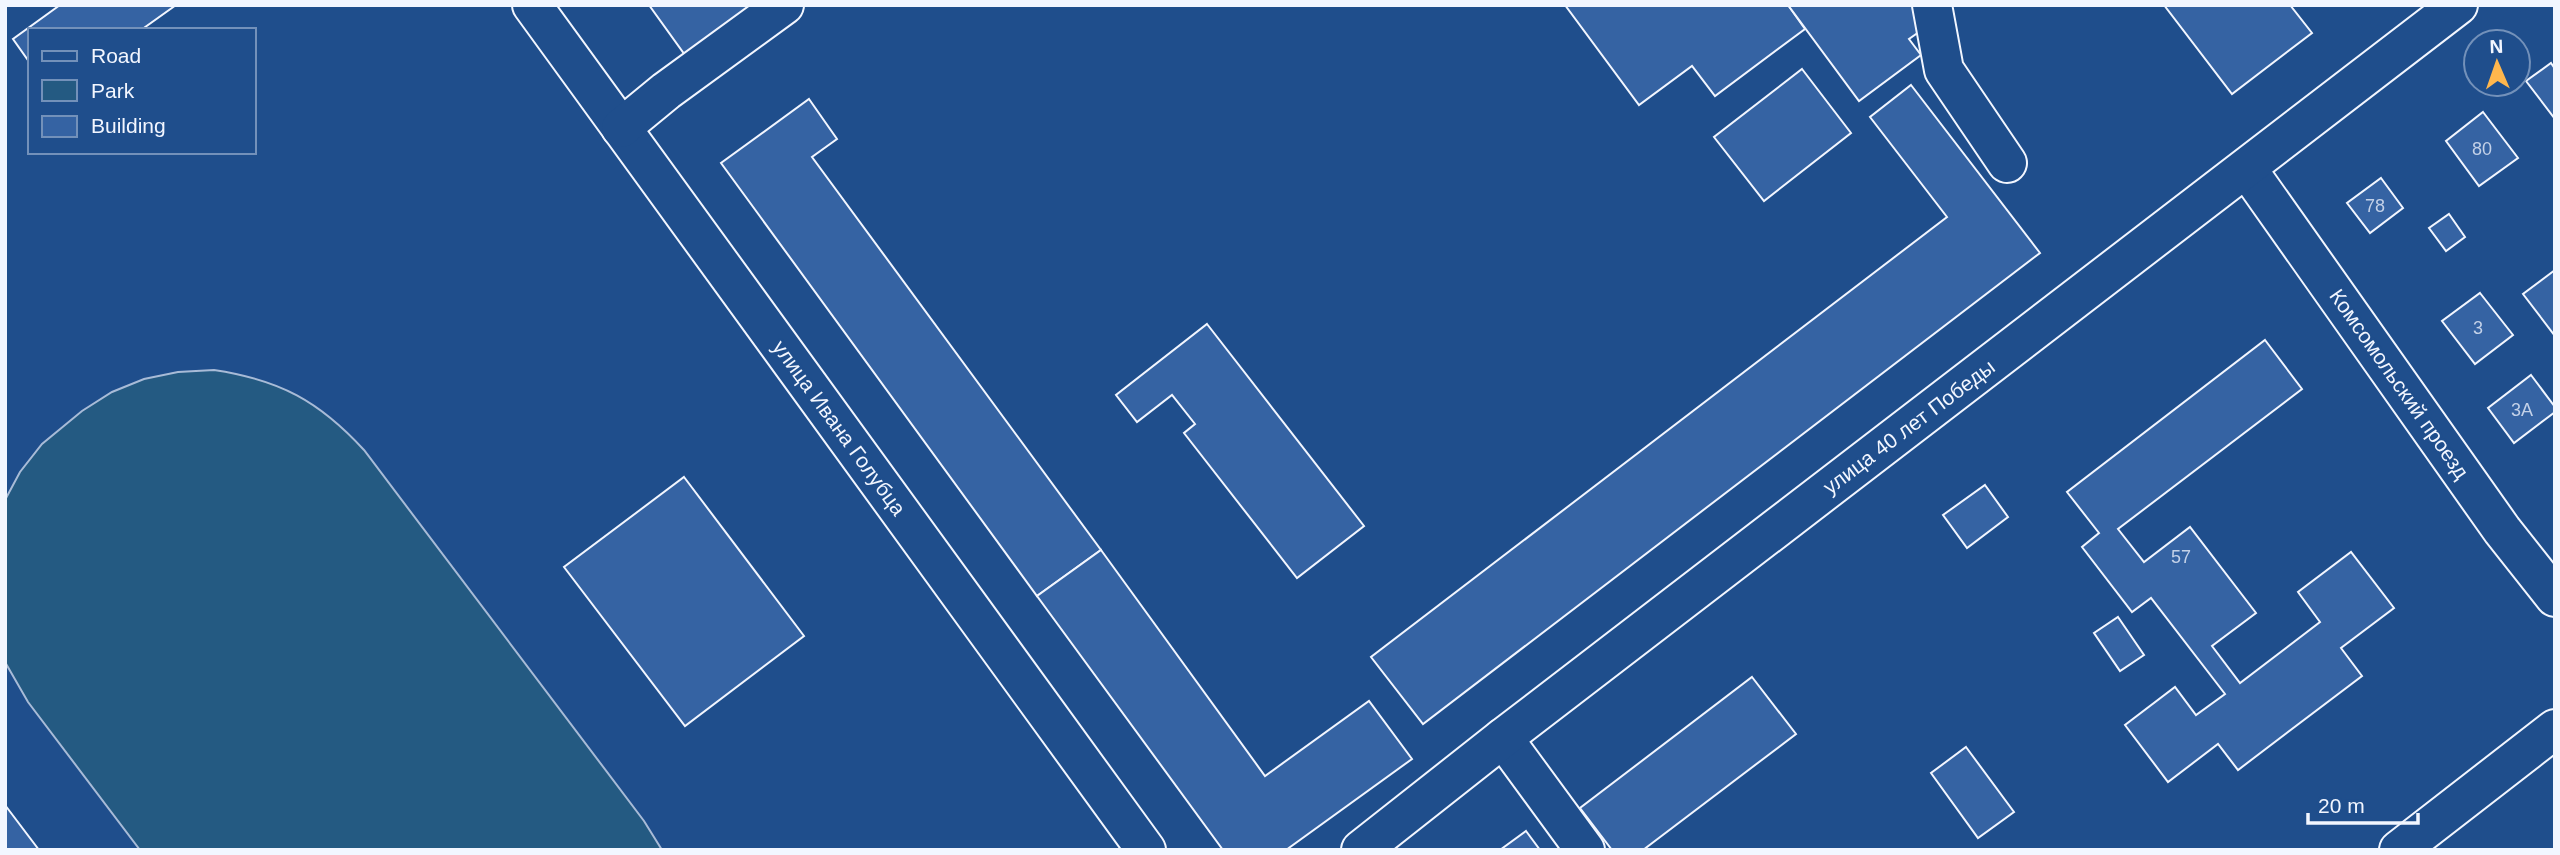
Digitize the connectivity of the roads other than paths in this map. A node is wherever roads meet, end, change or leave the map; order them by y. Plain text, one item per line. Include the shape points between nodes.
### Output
1 (532, 5) edge
2 (784, 5) edge
3 (1932, 5) edge
4 (2458, 5) edge
5 (621, 128) junction
6 (2007, 163) dead end
7 (2247, 169) junction
8 (2555, 597) edge
9 (2555, 729) edge
10 (1503, 738) junction
11 (1146, 850) edge
12 (1361, 850) edge
13 (1585, 850) edge
14 (2399, 850) edge

1 - 5 street, улица Ивана Голубца
2 - 5 street
3 - 6 street via 1944,70
4 - 7 street, улица 40 лет Победы
5 - 11 street, улица Ивана Голубца
7 - 8 street, Комсомольский проезд via 2502,530
7 - 10 street, улица 40 лет Победы
9 - 14 street
10 - 12 street, улица 40 лет Победы
10 - 13 street

